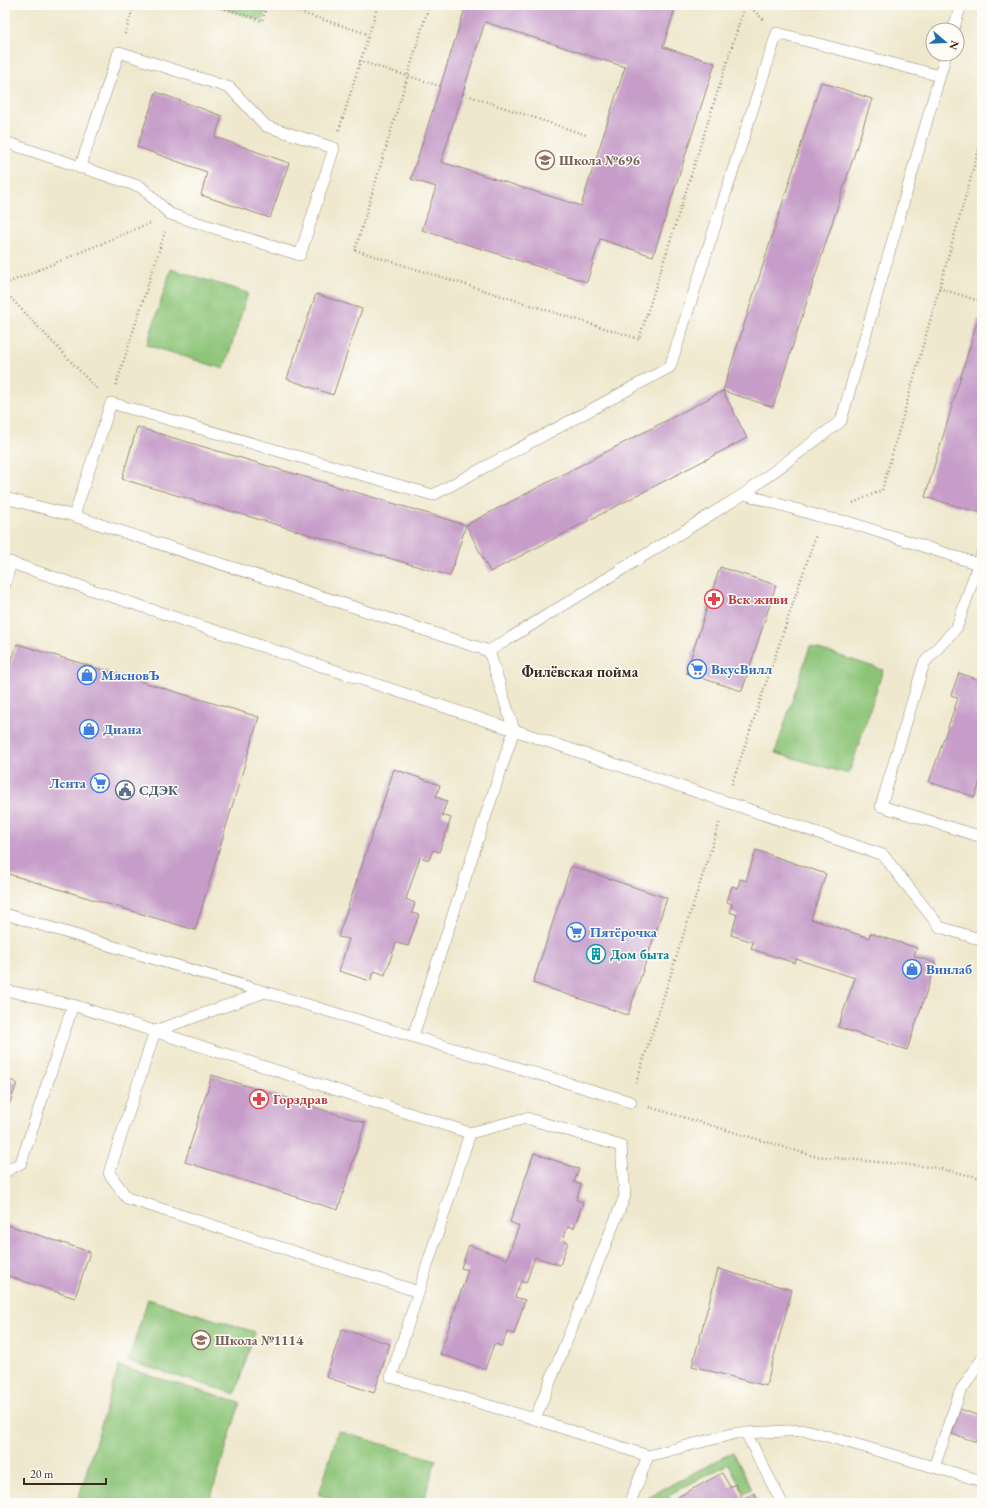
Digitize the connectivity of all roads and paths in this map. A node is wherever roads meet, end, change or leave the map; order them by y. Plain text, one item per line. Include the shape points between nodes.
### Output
1 (134, 5) edge
2 (214, 5) edge
3 (267, 5) edge
4 (277, 5) edge
5 (378, 5) edge
6 (430, 5) edge
7 (745, 5) edge
8 (960, 5) edge
9 (955, 22) edge
10 (368, 34) junction
11 (119, 52) junction
12 (359, 61) junction
13 (944, 62) edge
14 (408, 76) junction
15 (940, 76) junction
16 (440, 86) dead end
17 (463, 94) dead end
18 (586, 135) dead end
19 (982, 138) edge
20 (5, 142) edge
21 (334, 148) junction
22 (80, 168) junction
23 (170, 214) junction
24 (5, 284) edge
25 (939, 288) junction
26 (5, 292) edge
27 (982, 302) edge
28 (111, 403) junction
29 (744, 494) junction
30 (5, 498) edge
31 (74, 516) junction
32 (822, 517) junction
33 (982, 553) edge
34 (8, 562) edge
35 (978, 564) junction
36 (5, 584) edge
37 (489, 651) junction
38 (514, 730) junction
39 (725, 803) junction
40 (982, 837) edge
41 (5, 914) edge
42 (982, 940) edge
43 (5, 990) edge
44 (265, 992) junction
45 (73, 1005) junction
46 (155, 1031) junction
47 (413, 1036) junction
48 (631, 1102) junction
49 (470, 1133) junction
50 (5, 1172) edge
51 (982, 1178) edge
52 (419, 1292) junction
53 (982, 1359) edge
54 (535, 1419) junction
55 (746, 1433) junction
56 (648, 1456) junction
57 (934, 1467) junction
58 (982, 1481) edge
59 (630, 1503) edge
60 (782, 1503) edge

1 - 11 path
2 - 3 path via 262,21
4 - 10 path
5 - 10 path
6 - 14 path
7 - 14 path via 639,339 355,250
8 - 9 lane
10 - 12 path
11 - 21 lane via 230,88 266,126
11 - 22 lane
12 - 14 path
12 - 21 path
13 - 15 lane
14 - 16 path
15 - 28 lane via 777,33 670,367 433,495
15 - 29 lane via 841,421
17 - 18 path
19 - 25 path
20 - 22 lane
21 - 23 lane via 300,255
22 - 23 lane via 141,187
23 - 24 path
23 - 28 path
25 - 27 path
25 - 32 path via 882,490
26 - 28 path
28 - 31 lane
29 - 32 lane
29 - 37 lane
30 - 31 lane
31 - 37 lane
32 - 35 lane via 848,522
32 - 39 path
33 - 35 lane
34 - 36 lane
34 - 38 lane
35 - 40 lane via 958,626 924,663 881,806
37 - 38 lane
38 - 39 lane
38 - 47 lane
39 - 42 lane via 883,855 940,927
39 - 48 path
41 - 44 lane
43 - 45 lane
44 - 46 lane
44 - 47 lane
45 - 46 lane
45 - 50 lane via 21,1163
46 - 49 lane
46 - 52 lane via 108,1173 127,1198
47 - 48 lane
48 - 51 path via 814,1156 932,1167
49 - 52 lane
49 - 54 lane via 526,1118 621,1146 625,1196
52 - 54 lane via 391,1377
53 - 57 lane via 960,1392
54 - 56 lane
55 - 56 lane via 736,1433
55 - 57 lane via 806,1430
55 - 60 lane
56 - 59 lane
57 - 58 lane

